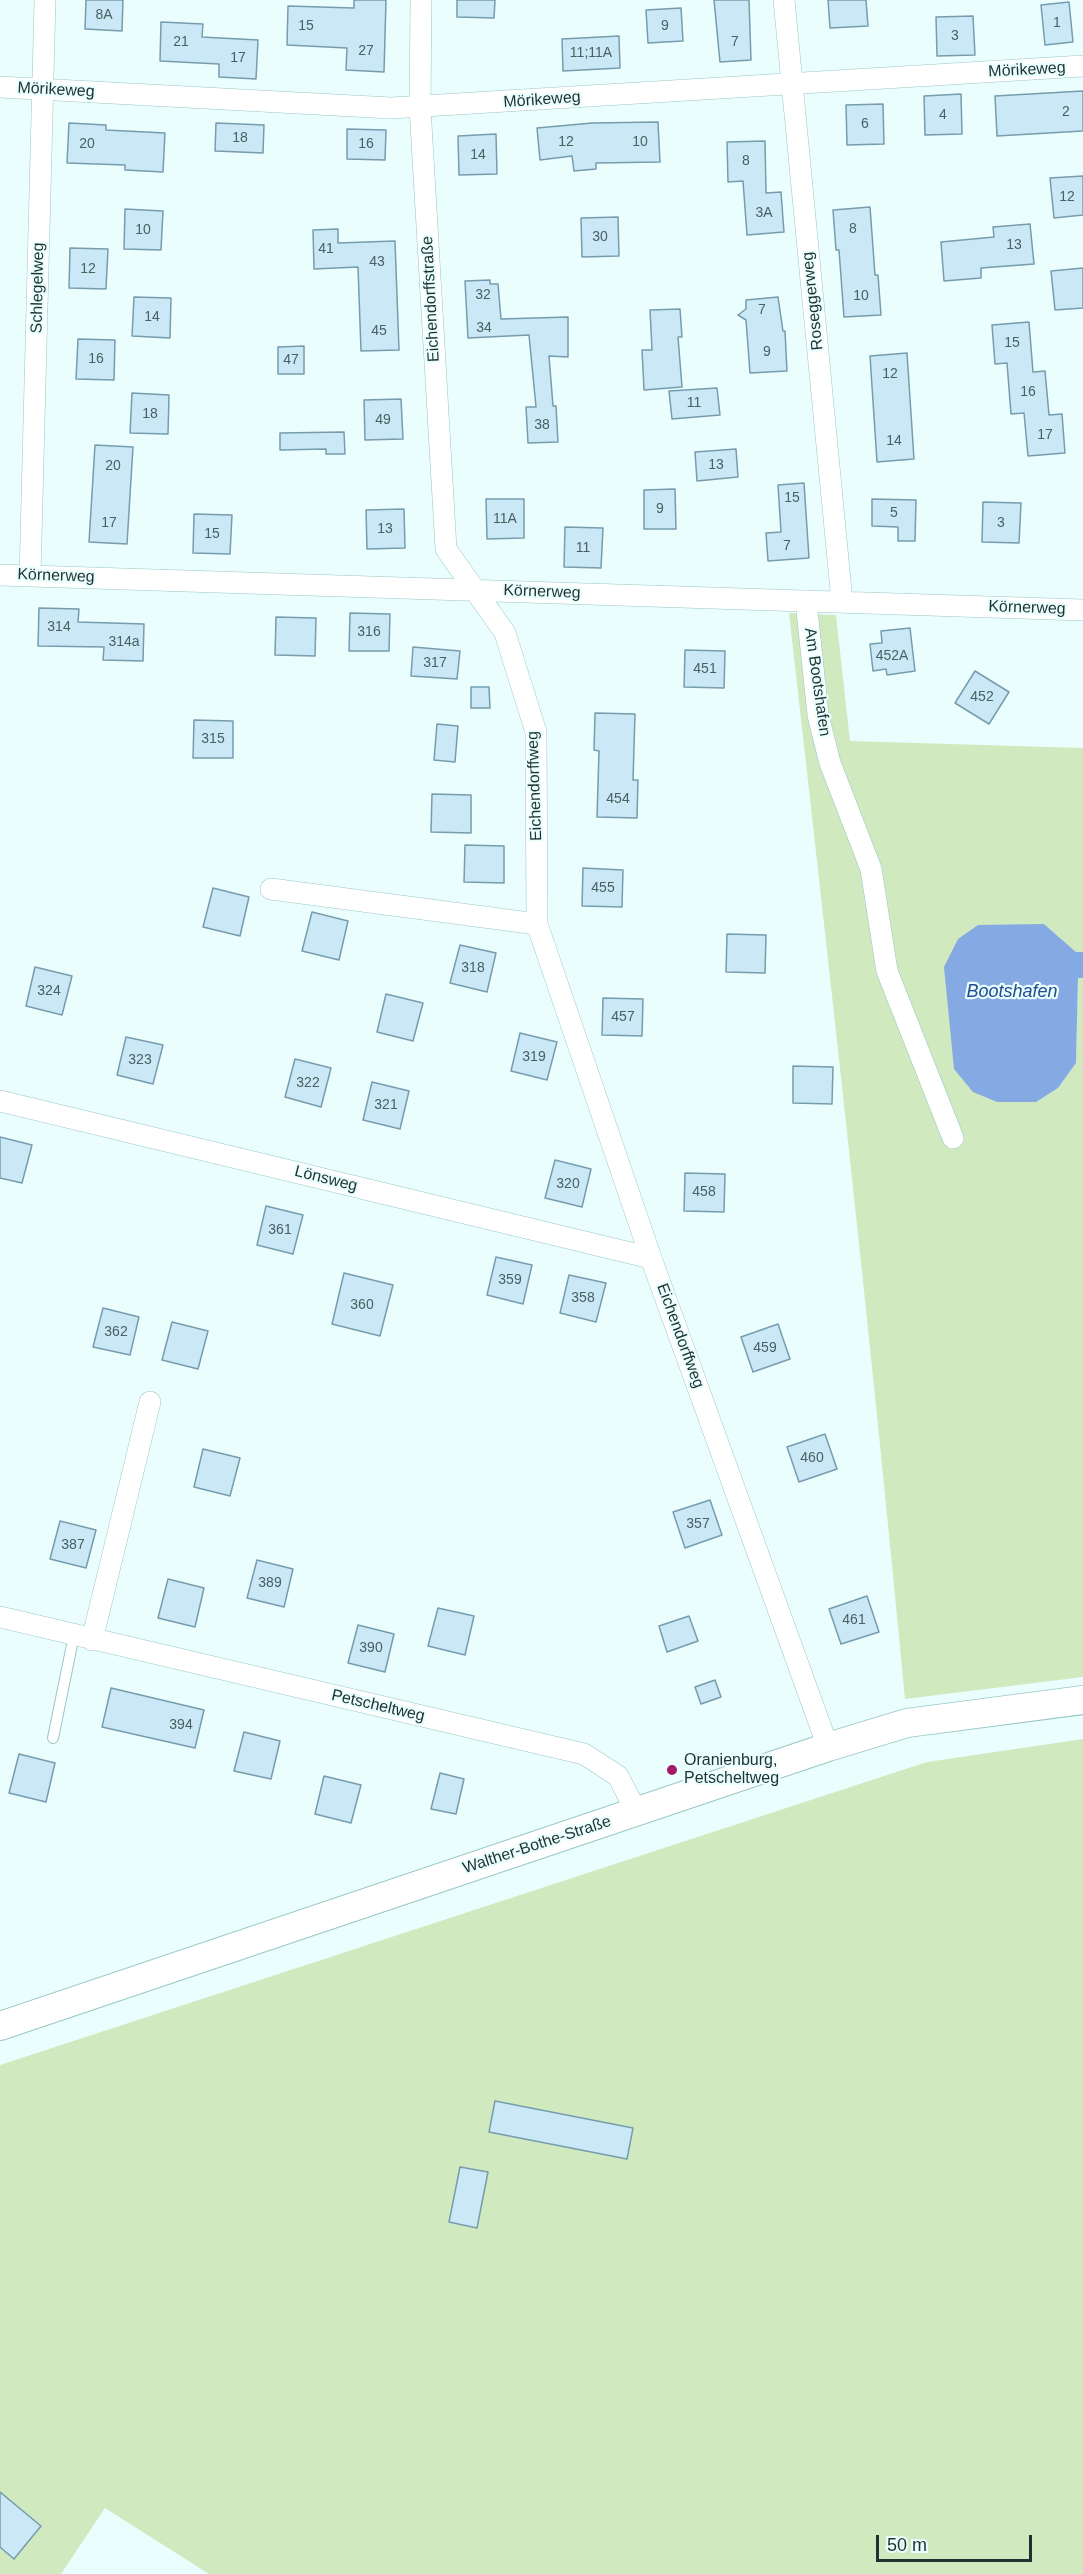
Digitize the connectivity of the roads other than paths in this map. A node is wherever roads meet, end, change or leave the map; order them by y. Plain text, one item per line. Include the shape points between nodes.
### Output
1 (45, 0) edge
2 (421, 0) edge
3 (784, 0) edge
4 (1083, 66) edge
5 (792, 84) junction
6 (0, 87) edge
7 (42, 89) junction
8 (420, 107) junction
9 (0, 575) edge
10 (30, 576) junction
11 (474, 589) junction
12 (806, 601) junction
13 (842, 601) junction
14 (1083, 610) edge
15 (271, 889) dead end
16 (537, 924) junction
17 (0, 1101) edge
18 (952, 1138) dead end
19 (651, 1258) junction
20 (150, 1402) dead end
21 (0, 1617) edge
22 (83, 1638) junction
23 (1083, 1700) edge
24 (53, 1738) dead end
25 (828, 1747) junction
26 (637, 1813) junction
27 (0, 2026) edge

1 - 7 street, Schlegelweg
2 - 8 street, Eichendorffstraße
3 - 5 street, Roseggerweg
4 - 5 street, Mörikeweg
5 - 8 street, Mörikeweg
5 - 13 street, Roseggerweg
6 - 7 street, Mörikeweg
7 - 8 street, Mörikeweg
7 - 10 street, Schlegelweg
8 - 11 street, Eichendorffstraße via 446,549
9 - 10 street, Körnerweg
10 - 11 street, Körnerweg
11 - 12 street, Körnerweg
11 - 16 street, Eichendorffweg via 505,633 536,732
12 - 13 street, Körnerweg
12 - 18 street, Am Bootshafen via 818,715 830,763 871,869 887,971
13 - 14 street, Körnerweg
15 - 16 street
16 - 19 street, Eichendorffweg
17 - 19 street, Lönsweg
19 - 25 street, Eichendorffweg
20 - 22 street
21 - 22 street, Petscheltweg
22 - 24 lane
22 - 26 street, Petscheltweg via 585,1754 618,1776
23 - 25 street, Walther-Bothe-Straße via 907,1724
25 - 26 street, Walther-Bothe-Straße
26 - 27 street, Walther-Bothe-Straße

